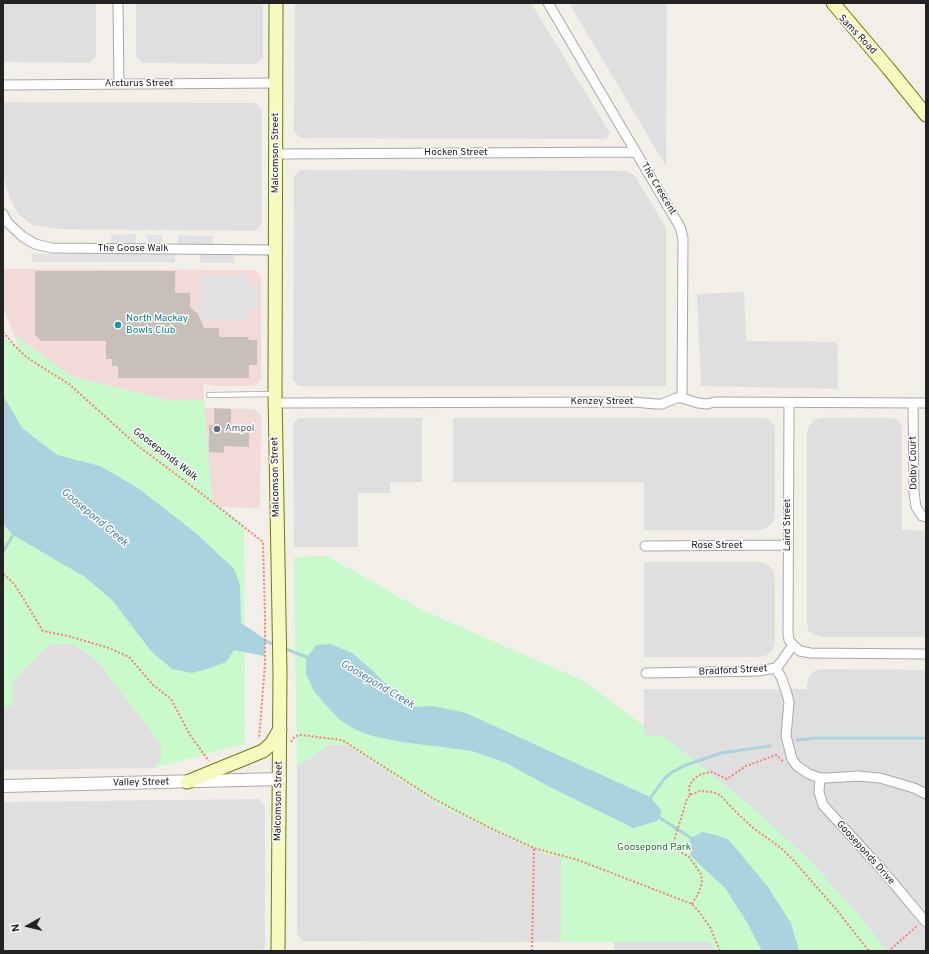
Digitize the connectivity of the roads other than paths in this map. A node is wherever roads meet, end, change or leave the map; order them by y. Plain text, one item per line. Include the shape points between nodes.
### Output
1 (118, 3) edge
2 (276, 3) edge
3 (548, 3) edge
4 (825, 3) edge
5 (833, 3) edge
6 (888, 68) junction
7 (276, 83) junction
8 (119, 84) junction
9 (3, 85) edge
10 (926, 115) edge
11 (636, 152) junction
12 (277, 154) junction
13 (3, 214) edge
14 (275, 250) junction
15 (209, 395) dead end
16 (275, 398) junction
17 (682, 398) junction
18 (789, 403) junction
19 (913, 403) junction
20 (926, 403) edge
21 (926, 517) edge
22 (788, 545) junction
23 (645, 546) dead end
24 (793, 645) junction
25 (926, 654) edge
26 (776, 668) junction
27 (646, 673) dead end
28 (280, 729) junction
29 (820, 778) junction
30 (280, 779) junction
31 (187, 782) junction
32 (3, 786) edge
33 (926, 794) edge
34 (923, 922) edge
35 (278, 951) edge

1 - 8 street
2 - 7 main road, Malcomson Street
3 - 11 street, The Crescent
4 - 6 main road, Sams Road
5 - 6 main road, Sams Road
6 - 10 main road, Sams Road
7 - 8 street, Arcturus Street
7 - 12 main road, Malcomson Street
8 - 9 street, Arcturus Street
11 - 12 street, Hocken Street
11 - 17 street, The Crescent via 680,227 683,238
12 - 14 main road, Malcomson Street
13 - 14 street, The Goose Walk via 7,222 23,237 52,248
14 - 16 main road, Malcomson Street
15 - 16 lane
16 - 17 street, Kenzey Street via 656,404
16 - 28 main road, Malcomson Street
17 - 18 street via 707,404
18 - 19 street
18 - 22 street, Laird Street
19 - 20 street
19 - 21 street, Dolby Court via 914,492 916,507 922,516
22 - 23 street, Rose Street
22 - 24 street, Laird Street via 788,633
24 - 25 street via 800,651 810,653
24 - 26 street, Bradford Street
26 - 27 street, Bradford Street via 742,672
26 - 29 street via 789,702 786,736 792,759 797,766
28 - 30 main road, Malcomson Street
28 - 31 main road via 271,744 263,751
29 - 33 street via 880,778
29 - 34 street, Gooseponds Drive via 819,792 823,805 884,872
30 - 31 street, Valley Street
30 - 35 main road, Malcomson Street
31 - 32 street, Valley Street

